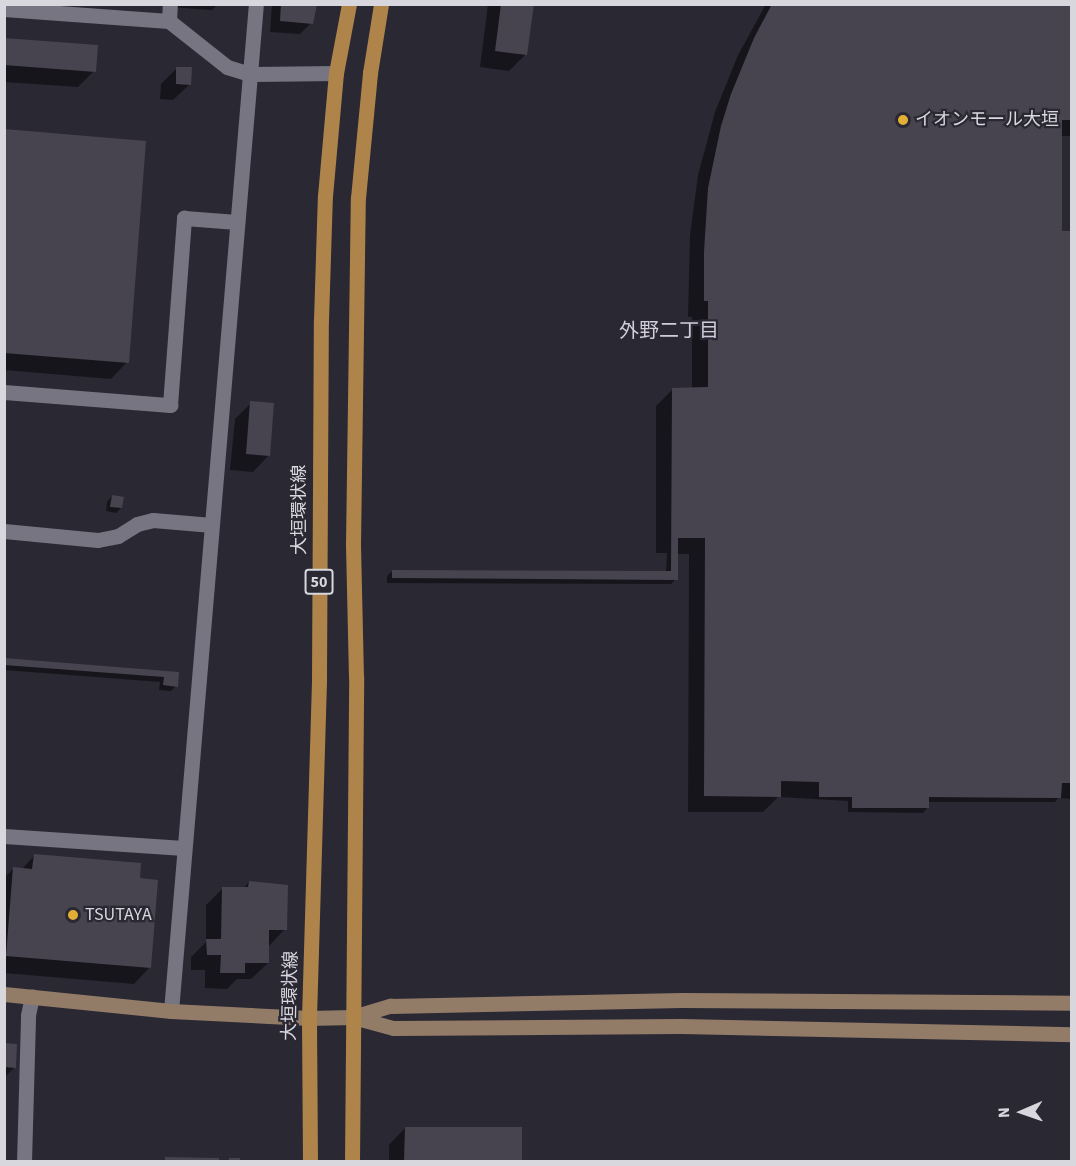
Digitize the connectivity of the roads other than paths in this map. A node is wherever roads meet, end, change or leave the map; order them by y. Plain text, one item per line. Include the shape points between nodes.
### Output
1 (170, 4) edge
2 (256, 4) edge
3 (349, 4) edge
4 (381, 4) edge
5 (4, 9) edge
6 (169, 21) junction
7 (336, 73) junction
8 (250, 74) junction
9 (237, 222) junction
10 (4, 392) edge
11 (212, 525) junction
12 (4, 531) edge
13 (4, 836) edge
14 (184, 848) junction
15 (4, 994) edge
16 (32, 996) junction
17 (1071, 1003) edge
18 (171, 1011) junction
19 (353, 1017) junction
20 (309, 1018) junction
21 (1071, 1034) edge
22 (24, 1161) edge
23 (310, 1161) edge
24 (352, 1161) edge

1 - 6 street
2 - 8 street
3 - 7 main road, 大垣環状線 / 50
4 - 19 main road, 50 via 358,198
5 - 6 street
6 - 8 street via 227,67
7 - 8 street
7 - 20 main road, 大垣環状線 / 50 via 325,196 322,298 319,678
8 - 9 street
9 - 10 street via 184,218 170,405
9 - 11 street
11 - 12 street via 153,520 137,524 118,536 98,540
11 - 14 street
13 - 14 street
14 - 18 street
15 - 16 street
16 - 18 street
16 - 22 street via 28,1015
17 - 19 street via 658,1000 390,1006
18 - 20 street
19 - 20 street
19 - 21 street via 393,1028 681,1026
19 - 24 main road, 50
20 - 23 main road, 大垣環状線 / 50

